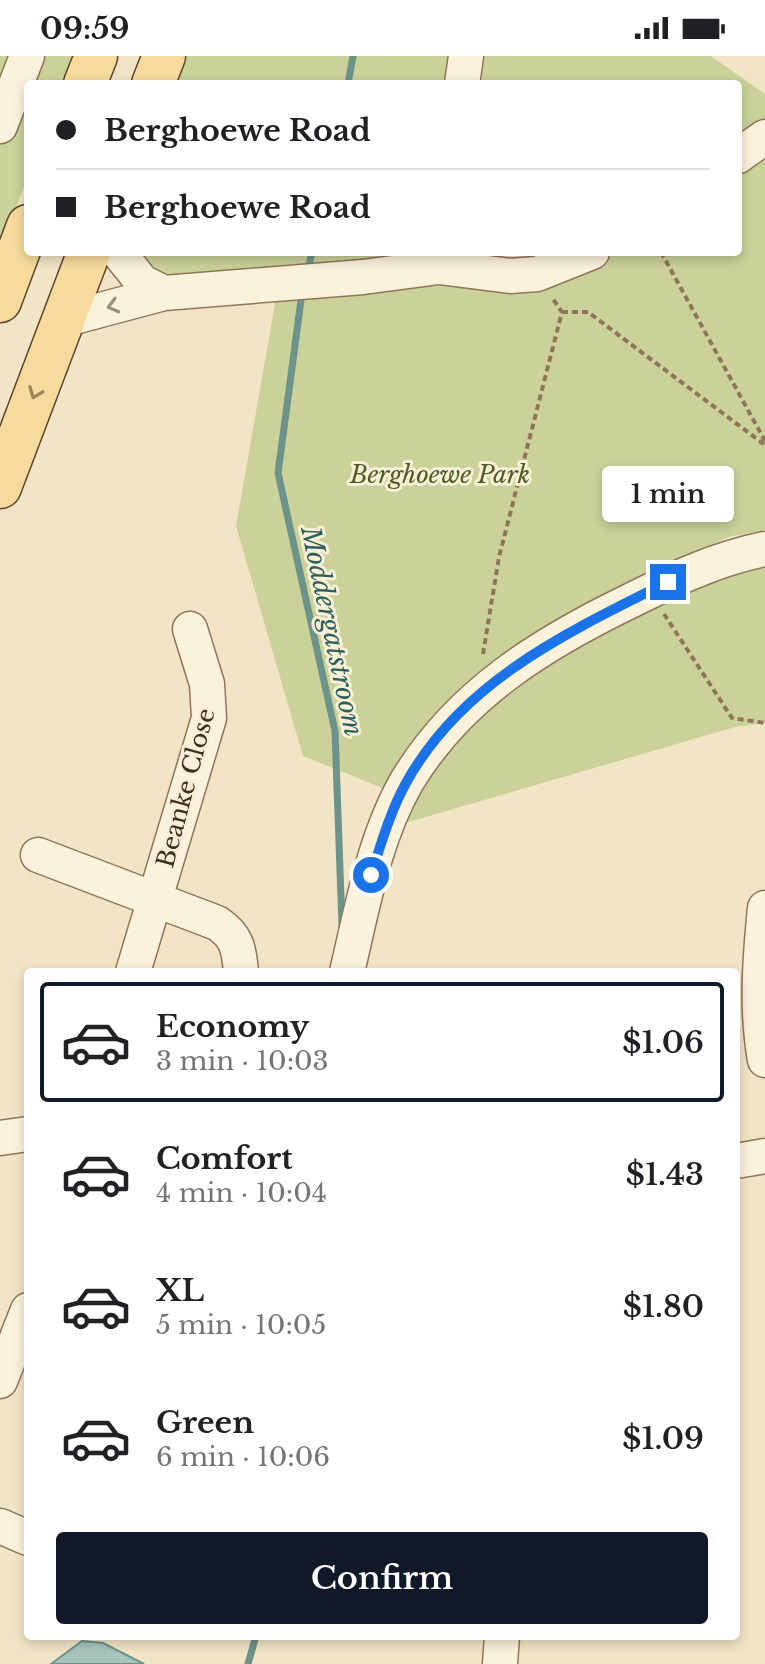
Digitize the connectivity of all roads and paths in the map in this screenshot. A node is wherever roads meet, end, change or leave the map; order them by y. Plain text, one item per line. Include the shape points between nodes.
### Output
1 (27, 56) edge
2 (96, 56) edge
3 (164, 56) edge
4 (466, 56) edge
5 (87, 80) edge
6 (155, 80) edge
7 (463, 80) edge
8 (0, 126) edge
9 (765, 137) edge
10 (742, 153) edge
11 (24, 237) edge
12 (87, 256) edge
13 (121, 256) edge
14 (582, 256) edge
15 (663, 256) edge
16 (440, 259) edge
17 (537, 274) junction
18 (164, 293) junction
19 (0, 301) edge
20 (562, 312) junction
21 (63, 320) junction
22 (765, 443) edge
23 (0, 487) edge
24 (765, 549) edge
25 (649, 591) junction
26 (190, 629) dead end
27 (498, 677) junction
28 (765, 723) edge
29 (38, 855) dead end
30 (157, 900) junction
31 (765, 908) edge
32 (349, 967) edge
33 (134, 968) edge
34 (240, 968) edge
35 (762, 972) edge
36 (765, 1060) edge
37 (24, 1135) edge
38 (0, 1138) edge
39 (765, 1156) edge
40 (740, 1160) edge
41 (24, 1330) edge
42 (20, 1351) edge
43 (0, 1381) edge
44 (0, 1526) edge
45 (24, 1536) edge
46 (502, 1640) edge
47 (500, 1664) edge

1 - 8 street
2 - 5 main road
3 - 6 main road
4 - 7 street
9 - 10 street
11 - 19 main road
12 - 21 main road
13 - 18 street via 142,282
14 - 17 street
15 - 22 path
16 - 17 street via 510,276
16 - 18 street via 363,277
17 - 20 path
18 -> 21 street
20 - 22 path via 588,312
20 - 27 path via 499,557 483,655
21 -> 23 main road
24 - 25 street via 706,565
25 - 27 street via 551,642
25 - 28 path via 732,718
26 - 30 street, Beanke Close via 207,684 209,718
27 - 32 street via 439,736 406,784 371,875
29 - 30 street, Beanke Close
30 - 33 street, Beanke Close
30 - 34 street, Beanke Close via 230,932
31 - 35 street
35 - 36 street
37 - 38 street
39 - 40 street
41 - 42 street
42 - 43 street
44 - 45 street
46 - 47 street

